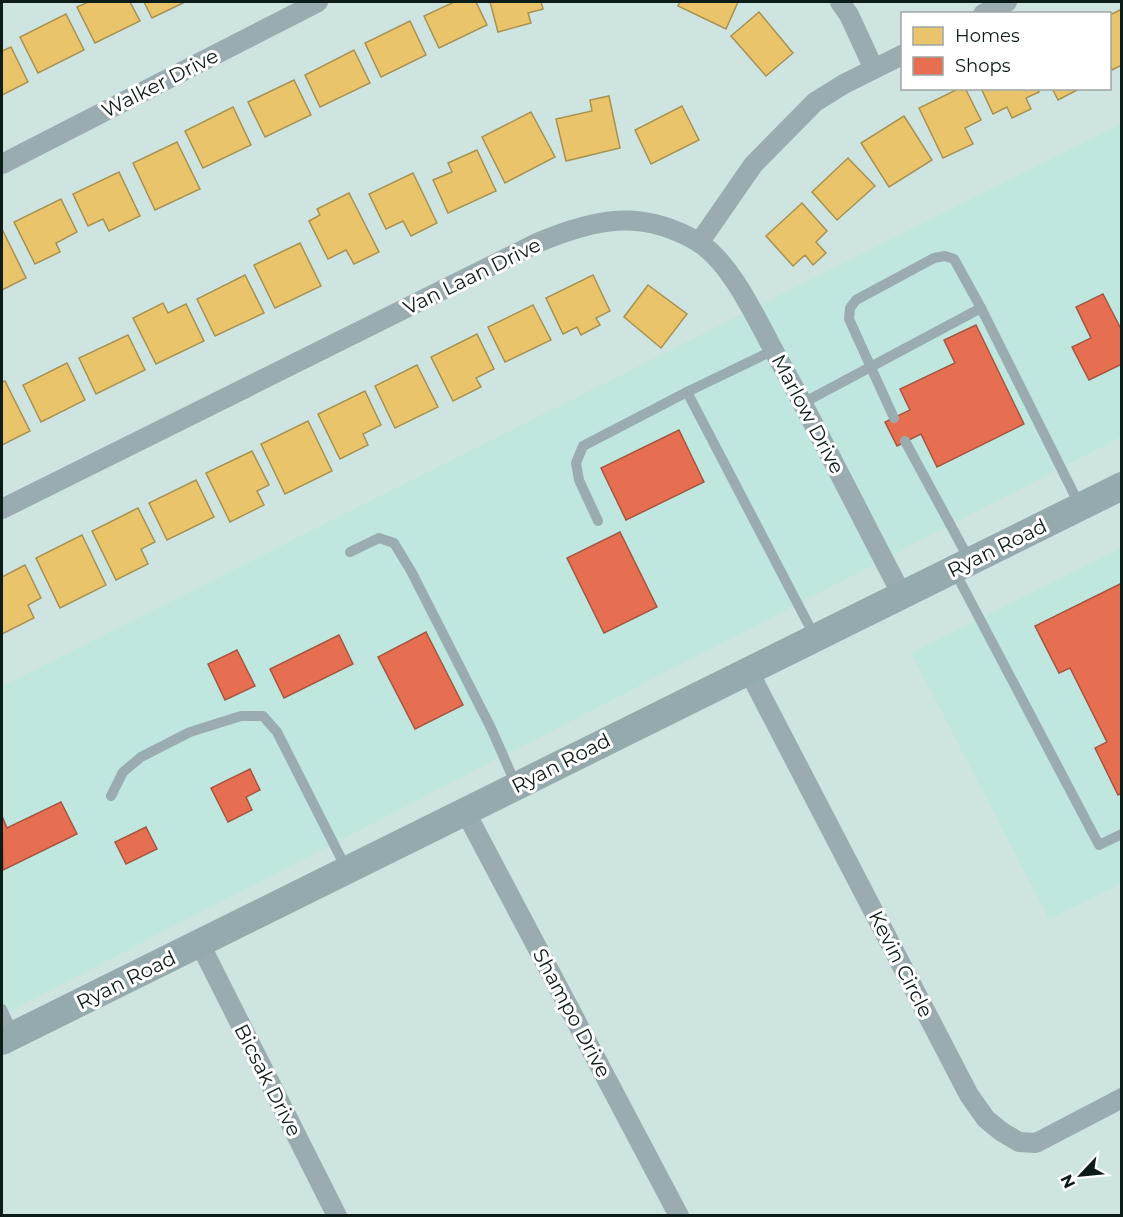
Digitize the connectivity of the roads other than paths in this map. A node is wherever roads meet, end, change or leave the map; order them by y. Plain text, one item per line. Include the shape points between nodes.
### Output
1 (318, 2) edge
2 (840, 2) edge
3 (1007, 2) edge
4 (987, 12) edge
5 (901, 56) edge
6 (874, 69) junction
7 (2, 164) edge
8 (699, 243) junction
9 (981, 308) junction
10 (774, 350) junction
11 (870, 368) junction
12 (687, 392) junction
13 (803, 403) junction
14 (894, 418) dead end
15 (905, 441) dead end
16 (1121, 488) edge
17 (1081, 507) junction
18 (2, 509) edge
19 (598, 521) dead end
20 (350, 552) dead end
21 (962, 566) junction
22 (902, 596) junction
23 (815, 638) junction
24 (748, 670) junction
25 (516, 785) junction
26 (111, 796) dead end
27 (465, 811) junction
28 (1122, 834) edge
29 (347, 870) junction
30 (200, 944) junction
31 (2, 1009) edge
32 (8, 1038) edge
33 (1122, 1098) edge
34 (337, 1215) edge
35 (679, 1215) edge

1 - 7 street, Walker Drive
2 - 6 street
3 - 4 street
5 - 6 street
6 - 8 street via 815,102 785,131 753,165
8 - 10 street, Marlow Drive via 731,278
8 - 18 street, Van Laan Drive via 647,222 614,219 559,234
9 - 11 lane
9 - 11 lane via 954,259 945,256 934,258 856,300 849,319
9 - 17 lane
10 - 12 lane
10 - 13 street, Marlow Drive
11 - 13 lane
11 - 14 lane
12 - 19 lane via 583,446 576,463 579,480
12 - 23 lane
13 - 22 street, Marlow Drive
15 - 21 lane
16 - 17 main road, Ryan Road
17 - 21 main road, Ryan Road
20 - 25 lane via 379,538 394,543
21 - 22 main road, Ryan Road
21 - 28 lane via 1099,845
22 - 23 main road, Ryan Road
23 - 24 main road, Ryan Road
24 - 25 main road, Ryan Road
24 - 33 street, Kevin Circle via 969,1095 986,1119 1019,1142 1036,1143
25 - 27 main road, Ryan Road
26 - 29 lane via 123,772 141,757 190,732 241,716 263,716 277,732
27 - 29 main road, Ryan Road
27 - 35 street, Shampo Drive
29 - 30 main road, Ryan Road
30 - 32 main road, Ryan Road
30 - 34 street, Bicsak Drive
31 - 32 lane

